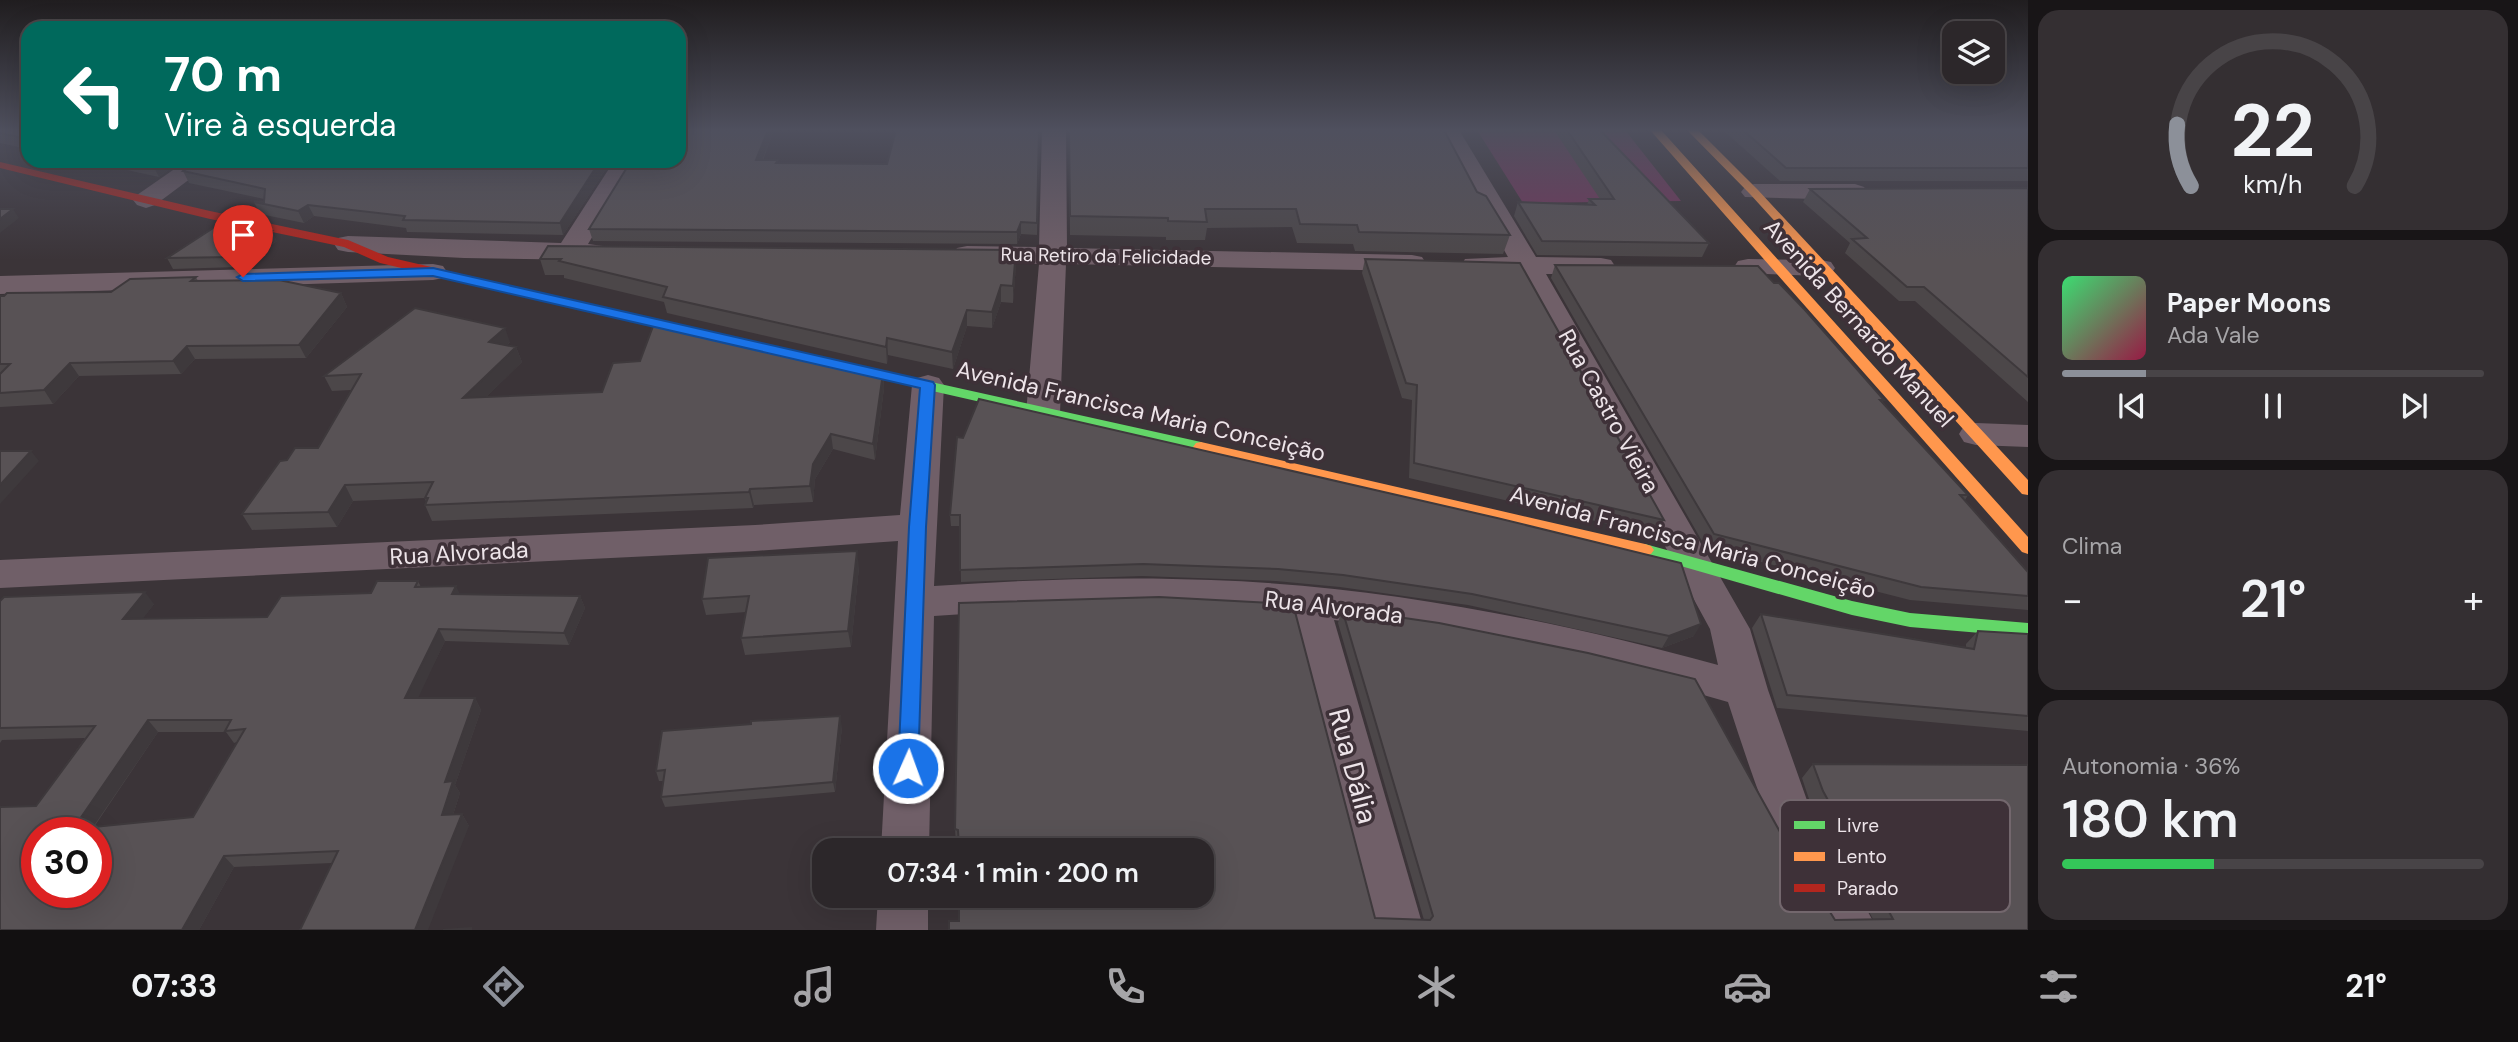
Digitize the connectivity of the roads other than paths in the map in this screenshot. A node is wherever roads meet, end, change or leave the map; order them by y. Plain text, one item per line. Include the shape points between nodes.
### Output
1 (35, 173) edge
2 (184, 173) edge
3 (618, 173) edge
4 (1054, 173) edge
5 (1473, 173) edge
6 (1695, 173) edge
7 (1735, 173) edge
8 (1754, 192) junction
9 (1874, 192) edge
10 (146, 200) junction
11 (348, 244) junction
12 (569, 252) junction
13 (622, 253) edge
14 (944, 253) edge
15 (1053, 255) junction
16 (1527, 266) junction
17 (1620, 266) edge
18 (1727, 267) edge
19 (1780, 267) junction
20 (1821, 268) junction
21 (433, 272) junction
22 (0, 285) edge
23 (724, 339) edge
24 (819, 361) edge
25 (928, 385) junction
26 (1043, 413) junction
27 (1976, 435) junction
28 (2028, 436) edge
29 (2028, 490) edge
30 (917, 527) junction
31 (2028, 548) edge
32 (1694, 562) junction
33 (0, 574) edge
34 (1309, 601) junction
35 (914, 602) junction
36 (2028, 630) edge
37 (1746, 690) junction
38 (1783, 800) edge
39 (905, 838) edge
40 (903, 908) edge
41 (1841, 912) edge
42 (902, 930) edge
43 (1398, 930) edge
44 (1853, 930) edge

1 - 10 street
2 - 10 street
3 - 12 street
4 - 15 street
5 - 16 street, Rua Castro Vieira
6 - 19 street, Avenida Bernardo Manuel
7 - 8 street, Avenida Bernardo Manuel
8 - 9 street
8 - 20 street, Avenida Bernardo Manuel
10 - 11 street
11 - 12 street
11 - 21 street via 384,260
12 - 13 street
14 - 15 street, Rua Retiro da Felicidade
15 - 16 street, Rua Retiro da Felicidade
15 - 26 street
16 - 17 street, Rua Retiro da Felicidade
16 - 32 street, Rua Castro Vieira
18 - 19 street
19 - 20 street
19 - 31 street, Avenida Bernardo Manuel
20 - 27 street, Avenida Bernardo Manuel
21 - 22 street
21 - 23 street
24 - 25 street, Avenida Francisca Maria Conceição
25 - 26 street, Avenida Francisca Maria Conceição
25 - 30 street
26 - 32 street, Avenida Francisca Maria Conceição
27 - 28 street
27 - 29 street, Avenida Bernardo Manuel
30 - 33 street, Rua Alvorada
30 - 35 street
32 - 36 street, Avenida Francisca Maria Conceição via 1910,620
32 - 37 street, Rua Castro Vieira via 1730,629
34 - 35 street, Rua Alvorada via 1103,593
34 - 37 street, Rua Alvorada via 1590,648
34 - 43 street, Rua Dália
35 - 39 street
37 - 38 street, Rua Castro Vieira
40 - 42 street
41 - 44 street, Rua Castro Vieira

